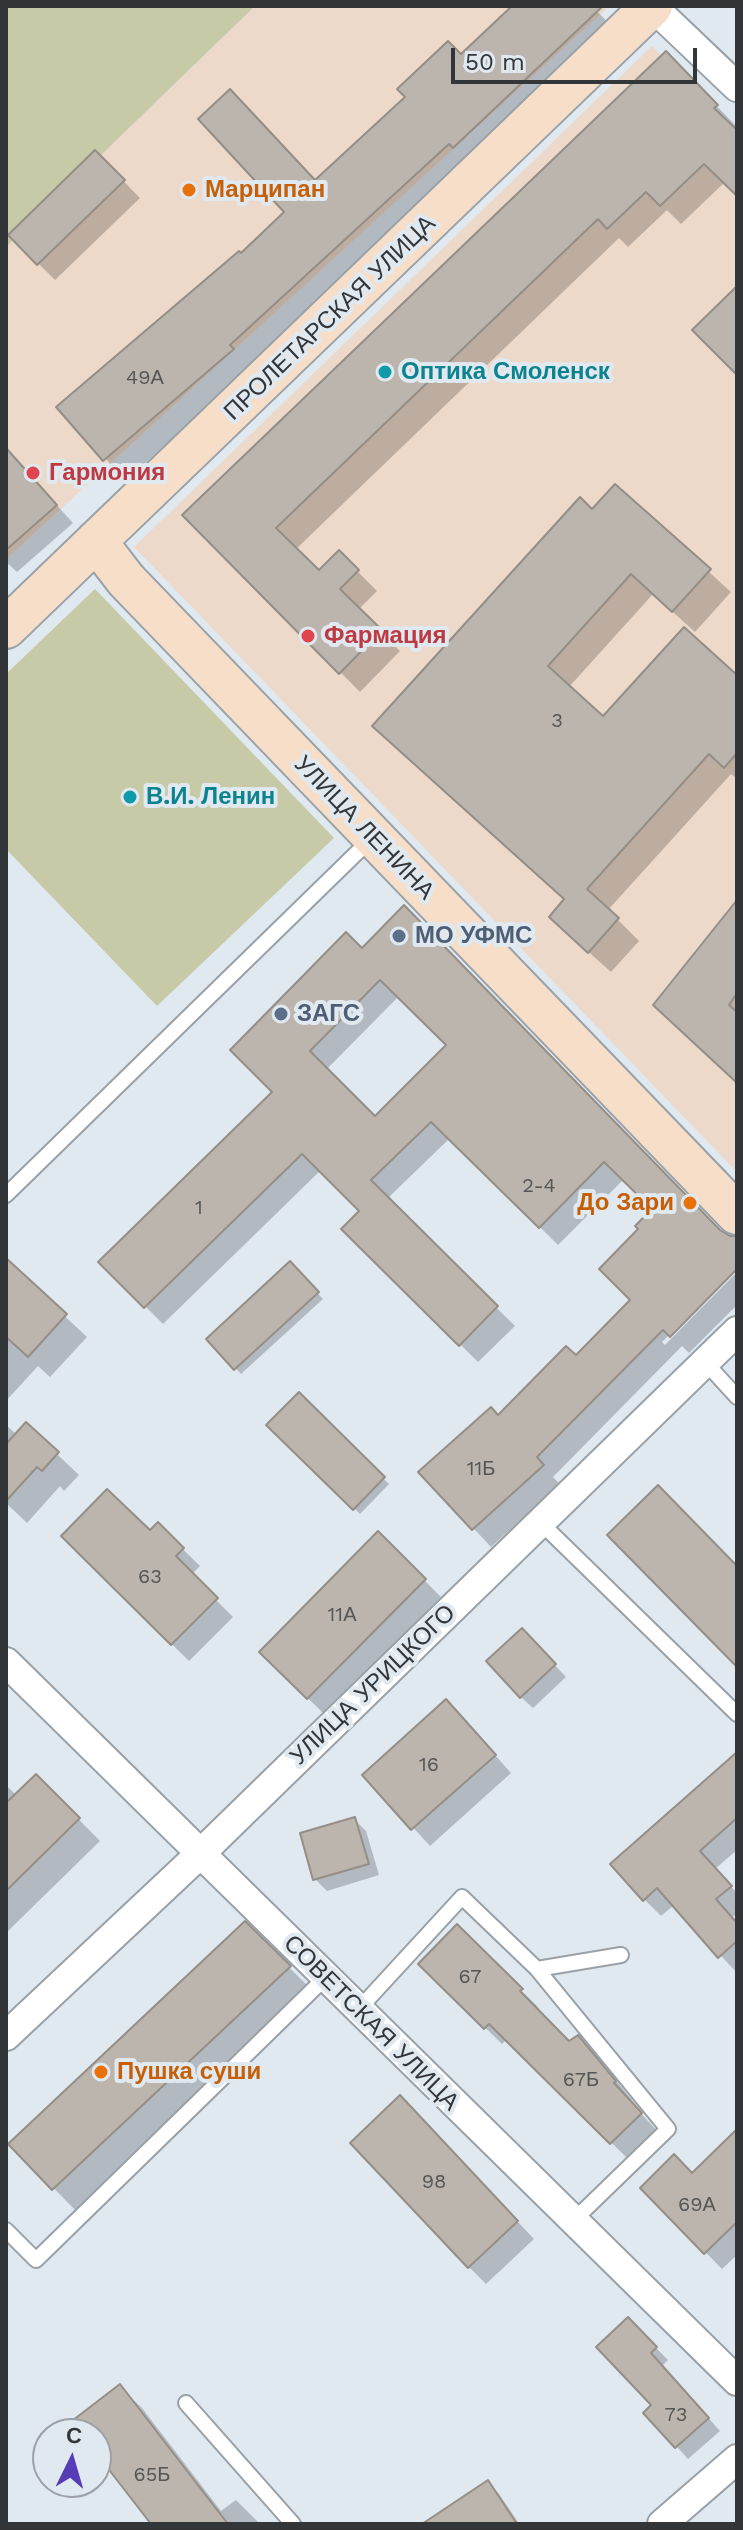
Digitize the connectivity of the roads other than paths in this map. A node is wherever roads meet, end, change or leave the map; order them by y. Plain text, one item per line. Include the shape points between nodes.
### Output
1 (652, 6) edge
2 (737, 87) edge
3 (96, 541) junction
4 (6, 628) edge
5 (372, 838) junction
6 (6, 1195) edge
7 (737, 1214) edge
8 (737, 1331) edge
9 (705, 1362) junction
10 (737, 1397) edge
11 (541, 1523) junction
12 (6, 1662) edge
13 (737, 1714) edge
14 (200, 1854) junction
15 (621, 1955) dead end
16 (537, 1969) junction
17 (325, 1978) junction
18 (358, 2010) junction
19 (6, 2036) edge
20 (572, 2222) junction
21 (6, 2230) edge
22 (737, 2381) edge
23 (186, 2403) dead end
24 (737, 2459) edge
25 (293, 2524) edge
26 (662, 2524) edge

1 - 2 street
1 - 3 main road, ПРОЛЕТАРСКАЯ УЛИЦА
3 - 4 main road, ПРОЛЕТАРСКАЯ УЛИЦА
3 - 5 main road, УЛИЦА ЛЕНИНА via 126,580
5 - 6 lane
5 - 7 main road, УЛИЦА ЛЕНИНА
8 - 9 street, УЛИЦА УРИЦКОГО
9 - 10 lane
9 - 11 street, УЛИЦА УРИЦКОГО
11 - 13 lane
11 - 14 street, УЛИЦА УРИЦКОГО
12 - 14 street, СОВЕТСКАЯ УЛИЦА
14 - 17 street, СОВЕТСКАЯ УЛИЦА
14 - 19 street, УЛИЦА УРИЦКОГО
15 - 16 lane
16 - 18 lane via 462,1897
16 - 20 lane via 668,2129
17 - 18 street, СОВЕТСКАЯ УЛИЦА
17 - 21 lane via 36,2260
18 - 20 street, СОВЕТСКАЯ УЛИЦА
20 - 22 street, СОВЕТСКАЯ УЛИЦА
23 - 25 lane
24 - 26 street

